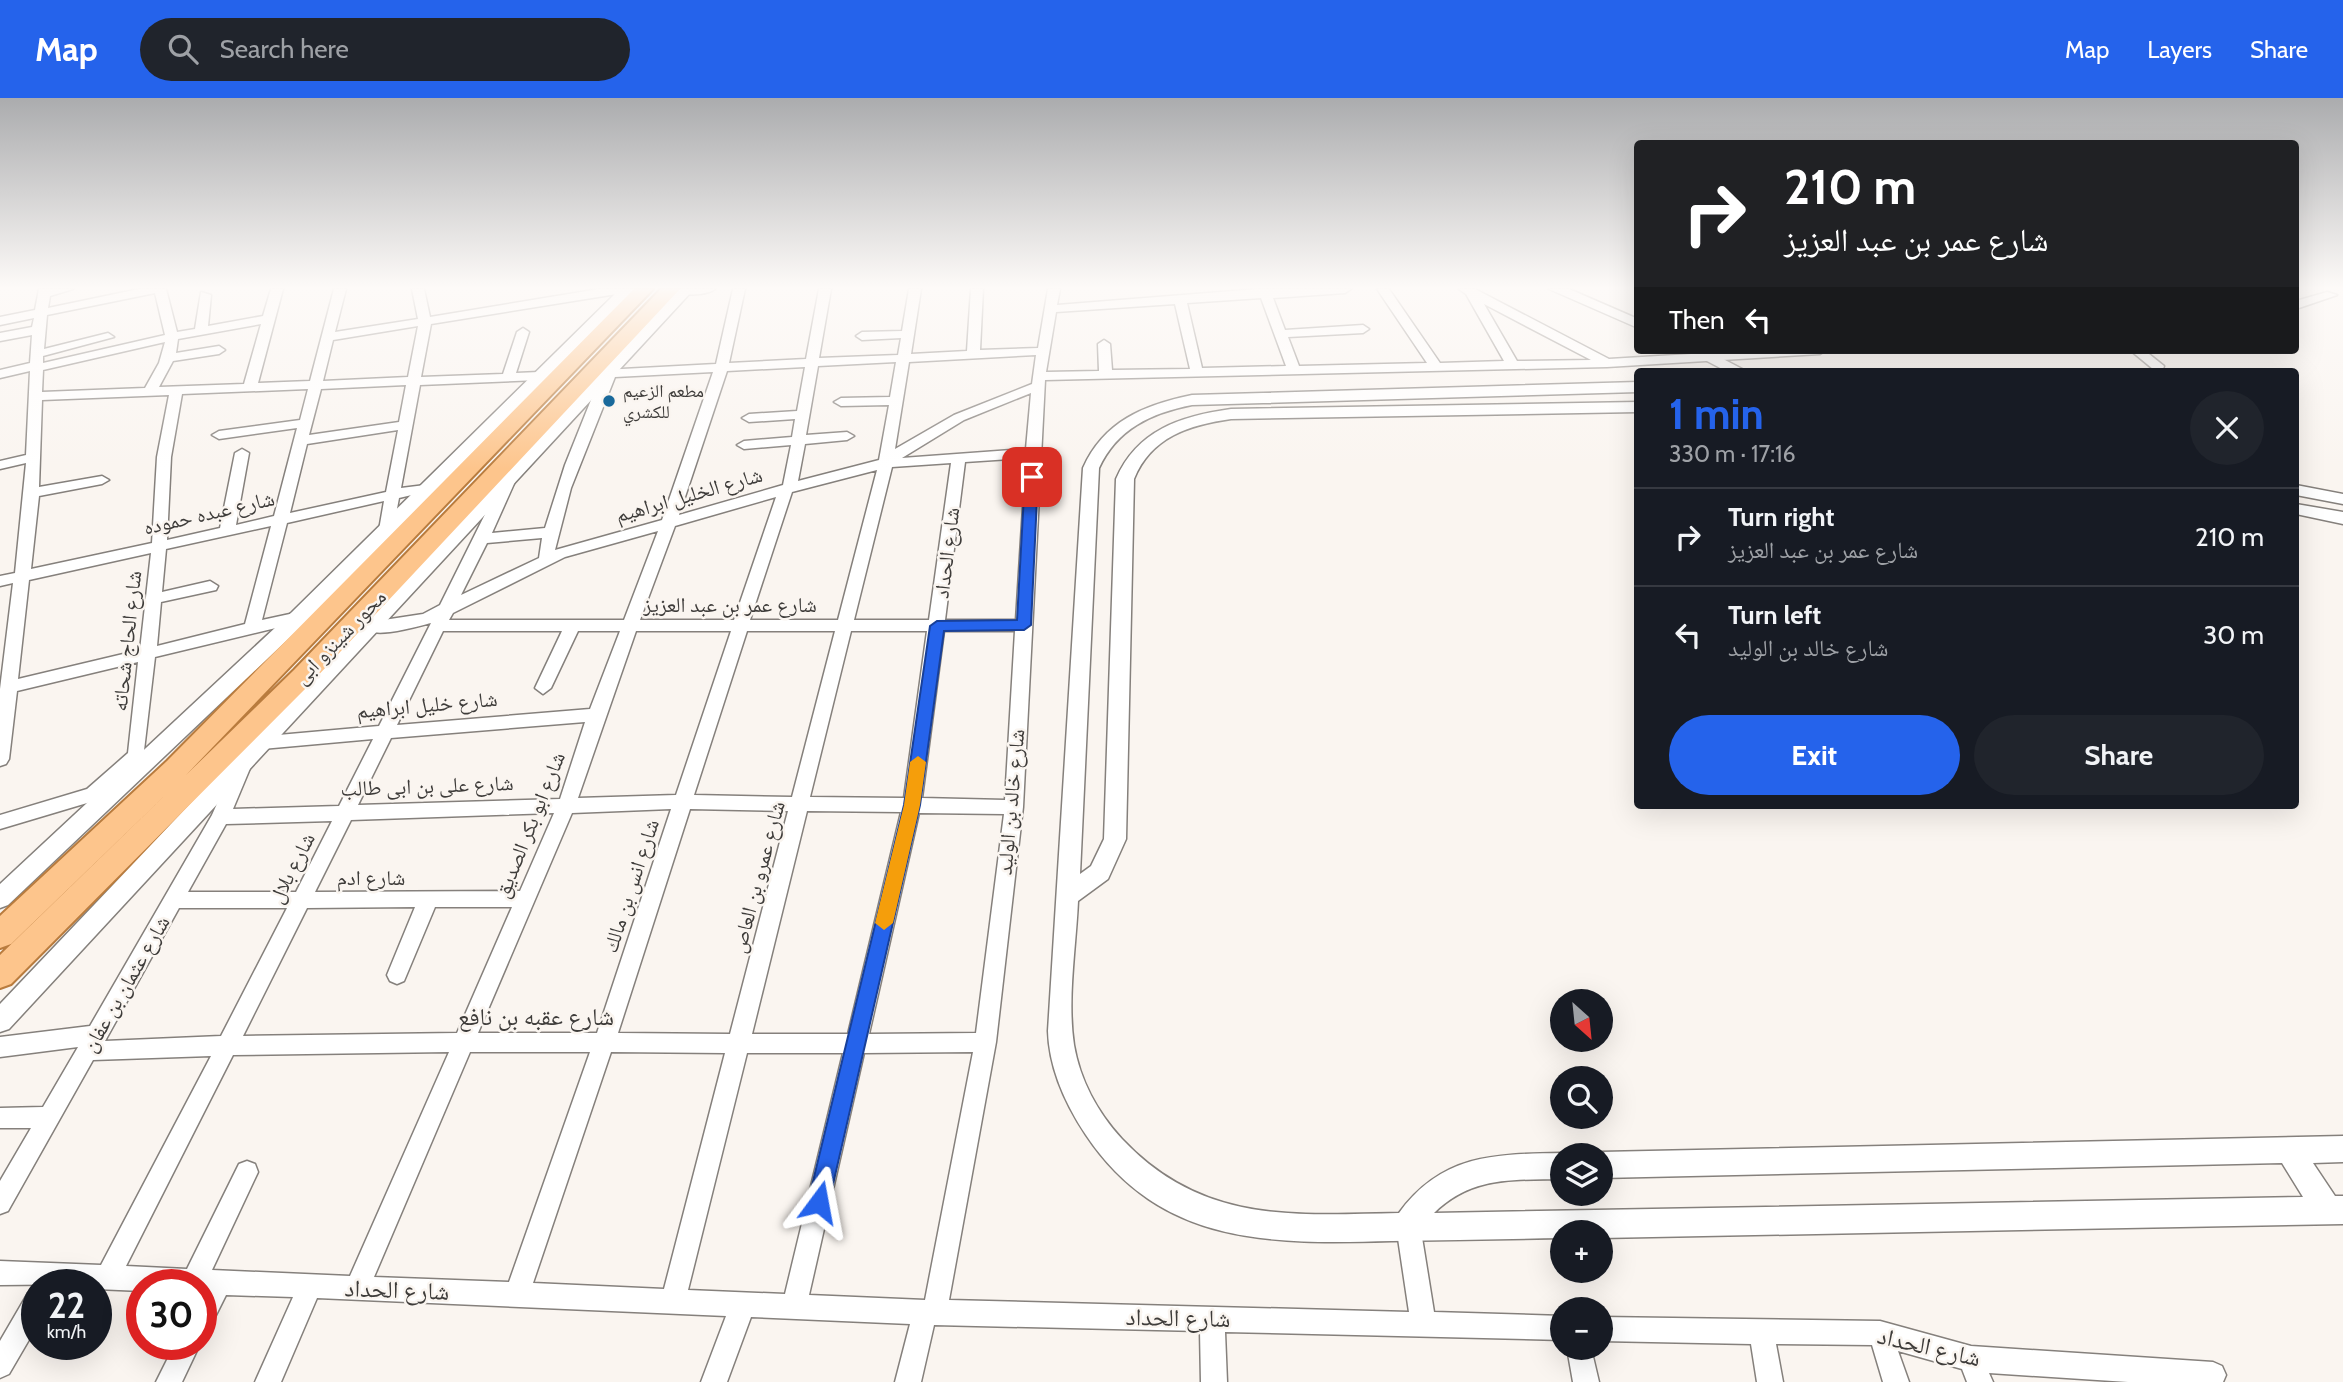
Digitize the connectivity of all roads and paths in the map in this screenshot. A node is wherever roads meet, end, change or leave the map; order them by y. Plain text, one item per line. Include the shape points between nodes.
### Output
1 (37, 349) edge
2 (75, 349) edge
3 (108, 349) edge
4 (171, 349) edge
5 (261, 349) edge
6 (324, 349) edge
7 (420, 349) edge
8 (517, 349) edge
9 (566, 349) edge
10 (585, 349) edge
11 (623, 349) edge
12 (630, 349) edge
13 (725, 349) edge
14 (813, 349) edge
15 (906, 349) edge
16 (973, 349) edge
17 (1104, 349) edge
18 (1191, 349) edge
19 (1286, 349) edge
20 (1424, 349) edge
21 (1503, 349) edge
22 (1580, 349) edge
23 (219, 350) dead end
24 (1044, 351) joint
25 (1702, 354) edge
26 (1772, 354) edge
27 (2142, 354) edge
28 (973, 355) junction
29 (169, 358) junction
30 (904, 359) junction
31 (1712, 359) junction
32 (37, 363) junction
33 (810, 363) junction
34 (1607, 363) junction
35 (1512, 364) junction
36 (2158, 366) dead end
37 (1436, 367) junction
38 (721, 368) junction
39 (1732, 368) edge
40 (1294, 371) junction
41 (609, 373) junction
42 (1197, 373) junction
43 (0, 374) edge
44 (1106, 374) junction
45 (539, 376) junction
46 (508, 377) junction
47 (414, 381) junction
48 (1039, 381) junction
49 (314, 384) junction
50 (250, 387) junction
51 (1634, 387) edge
52 (176, 390) junction
53 (150, 391) junction
54 (37, 396) junction
55 (897, 401) junction
56 (841, 402) dead end
57 (1634, 407) edge
58 (802, 415) junction
59 (749, 418) dead end
60 (304, 423) junction
61 (405, 425) junction
62 (219, 435) dead end
63 (846, 436) dead end
64 (798, 439) junction
65 (300, 441) junction
66 (744, 444) dead end
67 (242, 453) dead end
68 (1033, 453) junction
69 (959, 456) junction
70 (34, 457) junction
71 (886, 463) junction
72 (0, 465) edge
73 (510, 477) junction
74 (102, 480) dead end
75 (428, 488) junction
76 (787, 489) junction
77 (2299, 491) edge
78 (32, 493) junction
79 (392, 495) junction
80 (2343, 499) edge
81 (2299, 510) edge
82 (281, 518) junction
83 (2343, 518) edge
84 (669, 522) junction
85 (386, 530) junction
86 (228, 531) junction
87 (550, 532) junction
88 (484, 539) junction
89 (159, 547) junction
90 (545, 560) junction
91 (22, 576) junction
92 (0, 582) edge
93 (210, 586) dead end
94 (152, 599) junction
95 (299, 617) junction
96 (440, 620) junction
97 (573, 625) junction
98 (1024, 625) junction
99 (253, 626) junction
100 (628, 626) junction
101 (937, 626) junction
102 (370, 627) junction
103 (846, 627) junction
104 (740, 628) junction
105 (145, 653) junction
106 (9, 687) junction
107 (543, 688) dead end
108 (596, 715) junction
109 (386, 730) junction
110 (262, 742) junction
111 (0, 759) edge
112 (245, 760) junction
113 (135, 764) junction
114 (118, 787) junction
115 (89, 796) junction
116 (683, 802) junction
117 (801, 803) junction
118 (568, 804) junction
119 (912, 805) junction
120 (1014, 807) junction
121 (347, 812) junction
122 (220, 817) junction
123 (0, 822) edge
124 (1066, 897) junction
125 (0, 898) edge
126 (526, 899) junction
127 (174, 900) junction
128 (428, 900) junction
129 (301, 901) junction
130 (0, 935) edge
131 (0, 975) edge
132 (397, 975) dead end
133 (0, 1021) edge
134 (985, 1042) junction
135 (92, 1043) junction
136 (228, 1043) junction
137 (463, 1043) junction
138 (604, 1043) junction
139 (856, 1044) junction
140 (737, 1046) junction
141 (0, 1047) edge
142 (47, 1117) junction
143 (0, 1118) edge
144 (2343, 1149) edge
145 (2290, 1151) junction
146 (1613, 1166) edge
147 (1550, 1167) edge
148 (247, 1172) dead end
149 (0, 1203) edge
150 (2336, 1210) edge
151 (1408, 1225) junction
152 (112, 1269) edge
153 (200, 1269) edge
154 (0, 1273) edge
155 (21, 1276) edge
156 (219, 1282) joint
157 (217, 1286) edge
158 (310, 1286) junction
159 (357, 1288) junction
160 (517, 1294) junction
161 (673, 1301) junction
162 (743, 1304) junction
163 (794, 1306) junction
164 (930, 1312) junction
165 (1212, 1318) junction
166 (1423, 1324) junction
167 (1550, 1328) edge
168 (21, 1329) edge
169 (1613, 1329) edge
170 (1761, 1332) junction
171 (1880, 1333) junction
172 (180, 1360) edge
173 (1581, 1360) edge
174 (0, 1365) edge
175 (1975, 1371) edge
176 (2097, 1375) edge
177 (2218, 1380) edge
178 (169, 1382) edge
179 (268, 1382) edge
180 (714, 1382) edge
181 (908, 1382) edge
182 (1214, 1382) edge
183 (1586, 1382) edge
184 (1770, 1382) edge
185 (1896, 1382) edge

1 - 32 street
2 - 32 street
3 - 32 street
4 - 29 street
5 - 50 street
6 - 49 street
7 - 47 street
8 - 46 street
9 - 45 street
10 - 130 main road, محور شينزو ابى via 176,768
11 - 131 main road, محور شينزو ابى via 303,676
12 - 41 street
13 - 38 street, شارع ابو بكر الصديق
14 - 33 street, شارع انس بن مالك
15 - 30 street, شارع عمرو بن العاص
16 - 28 street
17 - 44 street
18 - 42 street
19 - 40 street
20 - 37 street
21 - 35 street
22 - 34 street
23 - 29 street
24 - 28 street
24 - 48 street, شارع خالد بن الوليد
25 - 31 street
26 - 31 street
27 - 36 street
28 - 30 street
29 - 53 street
30 - 33 street
30 - 55 street, شارع عمرو بن العاص
31 - 34 street
31 - 39 street
32 - 43 street
32 - 54 street
33 - 38 street
33 - 58 street, شارع انس بن مالك
34 - 35 street
35 - 37 street
37 - 40 street
38 - 41 street
38 - 84 street, شارع ابو بكر الصديق
40 - 42 street
41 - 73 street
41 - 87 street
42 - 44 street
44 - 48 street
45 - 46 street
45 - 75 street
46 - 47 street
47 - 49 street
47 - 61 street
48 - 68 street, شارع خالد بن الوليد
48 - 71 street via 954,417 918,437
49 - 50 street
49 - 60 street
50 - 52 street
51 - 124 street via 1209,398 1144,413 1108,437 1091,468
52 - 53 street
52 - 89 street, شارع الحاج شحاته via 164,457
53 - 54 street
54 - 70 street
55 - 56 street
55 - 71 street, شارع عمرو بن العاص
57 - 124 street via 1231,414 1185,423 1149,442 1133,460 1125,479 1115,839 1100,872
58 - 59 street
58 - 64 street, شارع انس بن مالك
60 - 62 street
60 - 65 street
61 - 65 street
61 - 79 street
63 - 64 street
64 - 66 street
64 - 76 street, شارع انس بن مالك
65 - 82 street
67 - 86 street
68 - 69 street, شارع الخليل ابراهيم
68 - 98 street, شارع خالد بن الوليد
69 - 71 street, شارع الخليل ابراهيم
69 - 101 street, شارع الحداد
70 - 72 street
70 - 78 street
71 - 76 street, شارع الخليل ابراهيم
71 - 103 street, شارع عمرو بن العاص
73 - 88 street, شارع بلال
73 - 102 street
74 - 78 street
75 - 79 street, شارع عبده حموده
75 - 85 street
76 - 84 street, شارع الخليل ابراهيم
76 - 104 street, شارع انس بن مالك
77 - 80 street
78 - 91 street
79 - 82 street, شارع عبده حموده
79 - 85 street
81 - 83 street
82 - 86 street, شارع عبده حموده
82 - 99 street
84 - 90 street, شارع الخليل ابراهيم
84 - 100 street, شارع ابو بكر الصديق
85 - 95 street
86 - 89 street, شارع عبده حموده
87 - 88 street
87 - 90 street
88 - 96 street, شارع بلال
89 - 91 street, شارع عبده حموده
89 - 94 street, شارع الحاج شحاته
90 - 96 street, شارع الخليل ابراهيم
91 - 92 street, شارع عبده حموده
91 - 106 street
93 - 94 street
94 - 105 street, شارع الحاج شحاته
95 - 99 street
95 - 113 street
96 - 97 street, شارع عمر بن عبد العزيز
96 - 102 street, شارع الخليل ابراهيم
96 - 109 street, شارع بلال
97 - 100 street, شارع عمر بن عبد العزيز
97 - 107 street
98 - 101 street, شارع عمر بن عبد العزيز
98 - 120 street, شارع خالد بن الوليد
99 - 105 street
100 - 104 street, شارع عمر بن عبد العزيز
100 - 108 street, شارع ابو بكر الصديق
101 - 103 street, شارع عمر بن عبد العزيز
101 - 119 street, شارع الحداد
102 - 110 street
103 - 104 street, شارع عمر بن عبد العزيز
103 - 117 street, شارع عمرو بن العاص
104 - 116 street, شارع انس بن مالك
105 - 106 street
105 - 113 street, شارع الحاج شحاته
106 - 111 street
108 - 109 street, شارع خليل ابراهيم
108 - 118 street, شارع ابو بكر الصديق
109 - 110 street, شارع خليل ابراهيم
109 - 121 street, شارع بلال
110 - 112 street
112 - 122 street, شارع عثمان بن عفان
112 - 133 street
113 - 114 street
113 - 115 street
114 - 115 street
114 - 125 street
115 - 123 street
116 - 117 street, شارع على بن ابى طالب
116 - 118 street, شارع على بن ابى طالب
116 - 138 street, شارع انس بن مالك
117 - 119 street, شارع على بن ابى طالب
117 - 140 street, شارع عمرو بن العاص
118 - 121 street, شارع على بن ابى طالب
118 - 126 street, شارع ابو بكر الصديق
119 - 120 street, شارع على بن ابى طالب
119 - 139 street, شارع الحداد
120 - 134 street, شارع خالد بن الوليد
121 - 122 street, شارع على بن ابى طالب
121 - 129 street, شارع بلال
122 - 127 street, شارع عثمان بن عفان
124 - 151 street via 1062,1048 1076,1094 1102,1138 1140,1176 1189,1205 1244,1224 1302,1229
126 - 128 street, شارع ادم
126 - 137 street, شارع ابو بكر الصديق
127 - 129 street, شارع ادم
127 - 135 street, شارع عثمان بن عفان
128 - 129 street, شارع ادم
128 - 132 street
129 - 136 street, شارع بلال
134 - 139 street, شارع عقبه بن نافع
134 - 164 street, شارع خالد بن الوليد
135 - 136 street, شارع عقبه بن نافع
135 - 141 street, شارع عقبه بن نافع
135 - 142 street, شارع عثمان بن عفان
136 - 137 street, شارع عقبه بن نافع
136 - 152 street, شارع بلال
137 - 138 street, شارع عقبه بن نافع
137 - 159 street, شارع ابو بكر الصديق
138 - 140 street, شارع عقبه بن نافع
138 - 160 street, شارع انس بن مالك
139 - 140 street, شارع عقبه بن نافع
139 - 163 street, شارع الحداد
140 - 161 street, شارع عمرو بن العاص
142 - 143 street
142 - 149 street, شارع عثمان بن عفان
144 - 145 street
145 - 146 street
145 - 150 street
147 - 151 street via 1489,1169 1456,1178 1428,1197
148 - 153 street
150 - 151 street
151 - 166 street
154 - 155 street, شارع الحداد
156 - 157 street
156 - 158 street, شارع الحداد
158 - 159 street, شارع الحداد
158 - 179 street
159 - 160 street, شارع الحداد
160 - 161 street, شارع الحداد
161 - 162 street, شارع الحداد
162 - 163 street, شارع الحداد
162 - 180 street
163 - 164 street, شارع الحداد
164 - 165 street, شارع الحداد
164 - 181 street, شارع خالد بن الوليد
165 - 166 street, شارع الحداد
165 - 182 street
166 - 167 street, شارع الحداد
168 - 174 street
169 - 170 street, شارع الحداد
170 - 171 street, شارع الحداد
170 - 184 street
171 - 175 street, شارع الحداد
171 - 185 street
172 - 178 street
173 - 183 street
175 - 176 street, شارع الحداد
176 - 177 street, شارع الحداد

